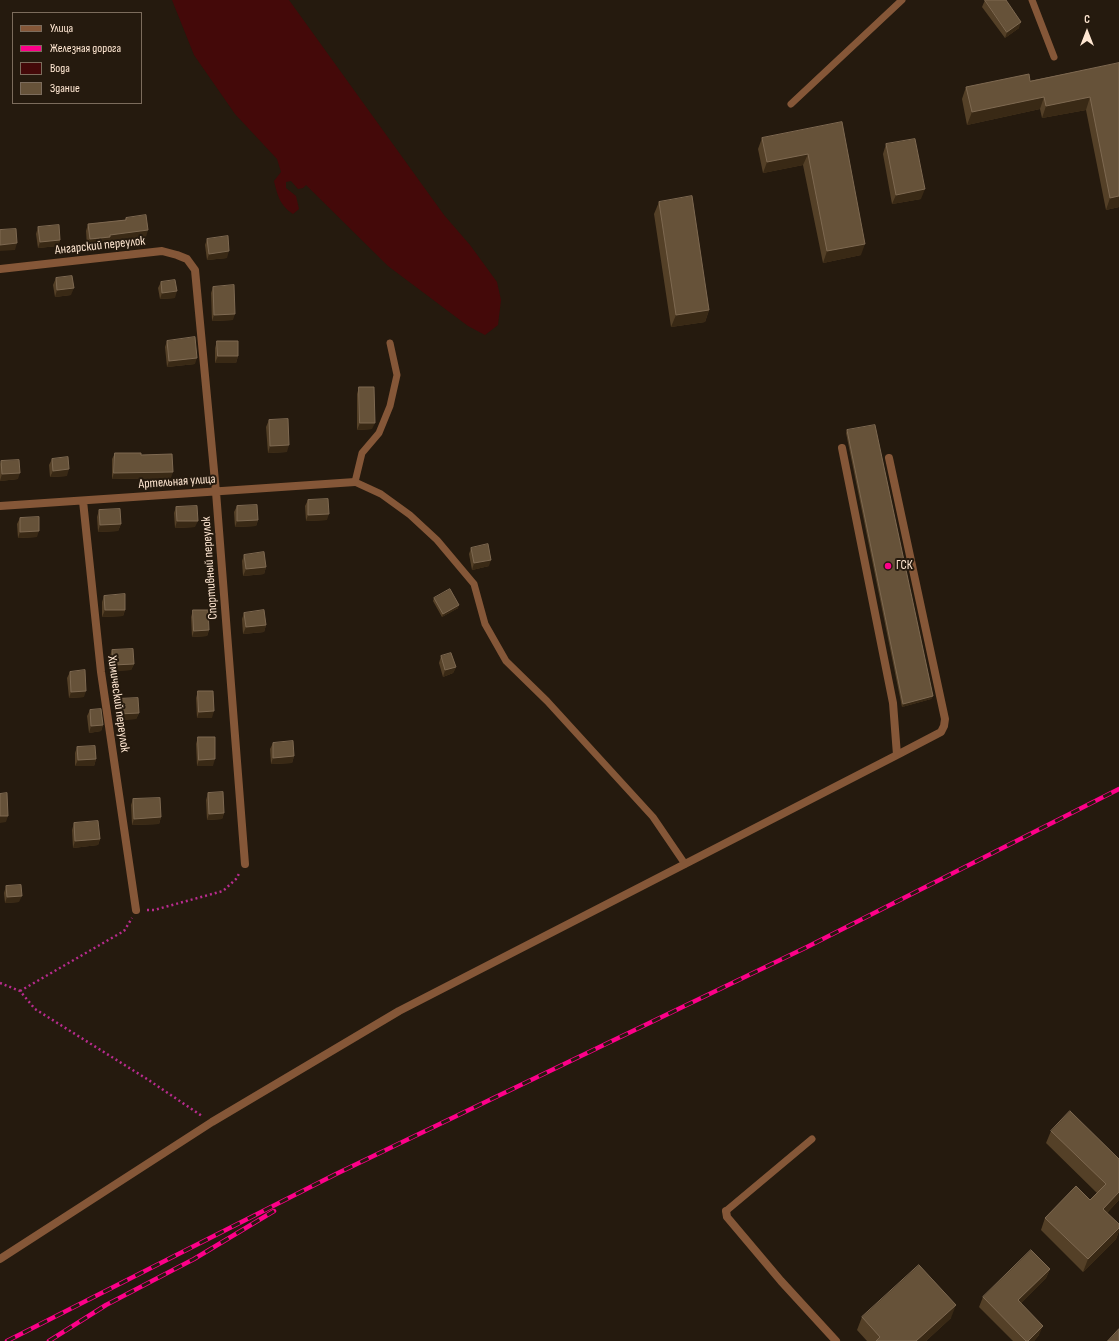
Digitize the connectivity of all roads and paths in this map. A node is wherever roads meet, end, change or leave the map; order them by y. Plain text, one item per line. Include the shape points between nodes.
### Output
1 (902, 0) edge
2 (1032, 0) edge
3 (1054, 57) dead end
4 (791, 104) dead end
5 (0, 269) edge
6 (195, 270) joint
7 (390, 343) dead end
8 (842, 448) dead end
9 (890, 458) dead end
10 (355, 482) junction
11 (216, 492) junction
12 (83, 501) junction
13 (0, 506) edge
14 (897, 755) junction
15 (245, 864) joint
16 (685, 864) junction
17 (136, 910) junction
18 (0, 983) edge
19 (20, 991) junction
20 (212, 1122) junction
21 (812, 1139) dead end
22 (726, 1211) joint
23 (0, 1259) edge
24 (836, 1341) edge

1 - 4 lane
2 - 3 lane
5 - 6 street, Ангарский переулок via 162,251 188,259
6 - 11 street, Спортивный переулок
7 - 10 lane via 397,375 390,406 379,434 362,453
8 - 14 street via 893,703
9 - 14 street via 945,719 941,732
10 - 11 street, Артельная улица
10 - 16 lane via 381,494 410,515 437,540 474,584 485,624 506,661 547,700 653,817
11 - 12 street, Артельная улица
11 - 15 street, Спортивный переулок
12 - 13 street, Артельная улица
12 - 17 street, Химический переулок via 101,672
14 - 16 street
15 - 17 path via 236,880 223,891 154,910
16 - 20 street via 399,1011
17 - 19 path via 124,931
18 - 19 path
19 - 20 path via 35,1009
20 - 23 street
21 - 22 lane
22 - 24 street via 727,1217 781,1281

